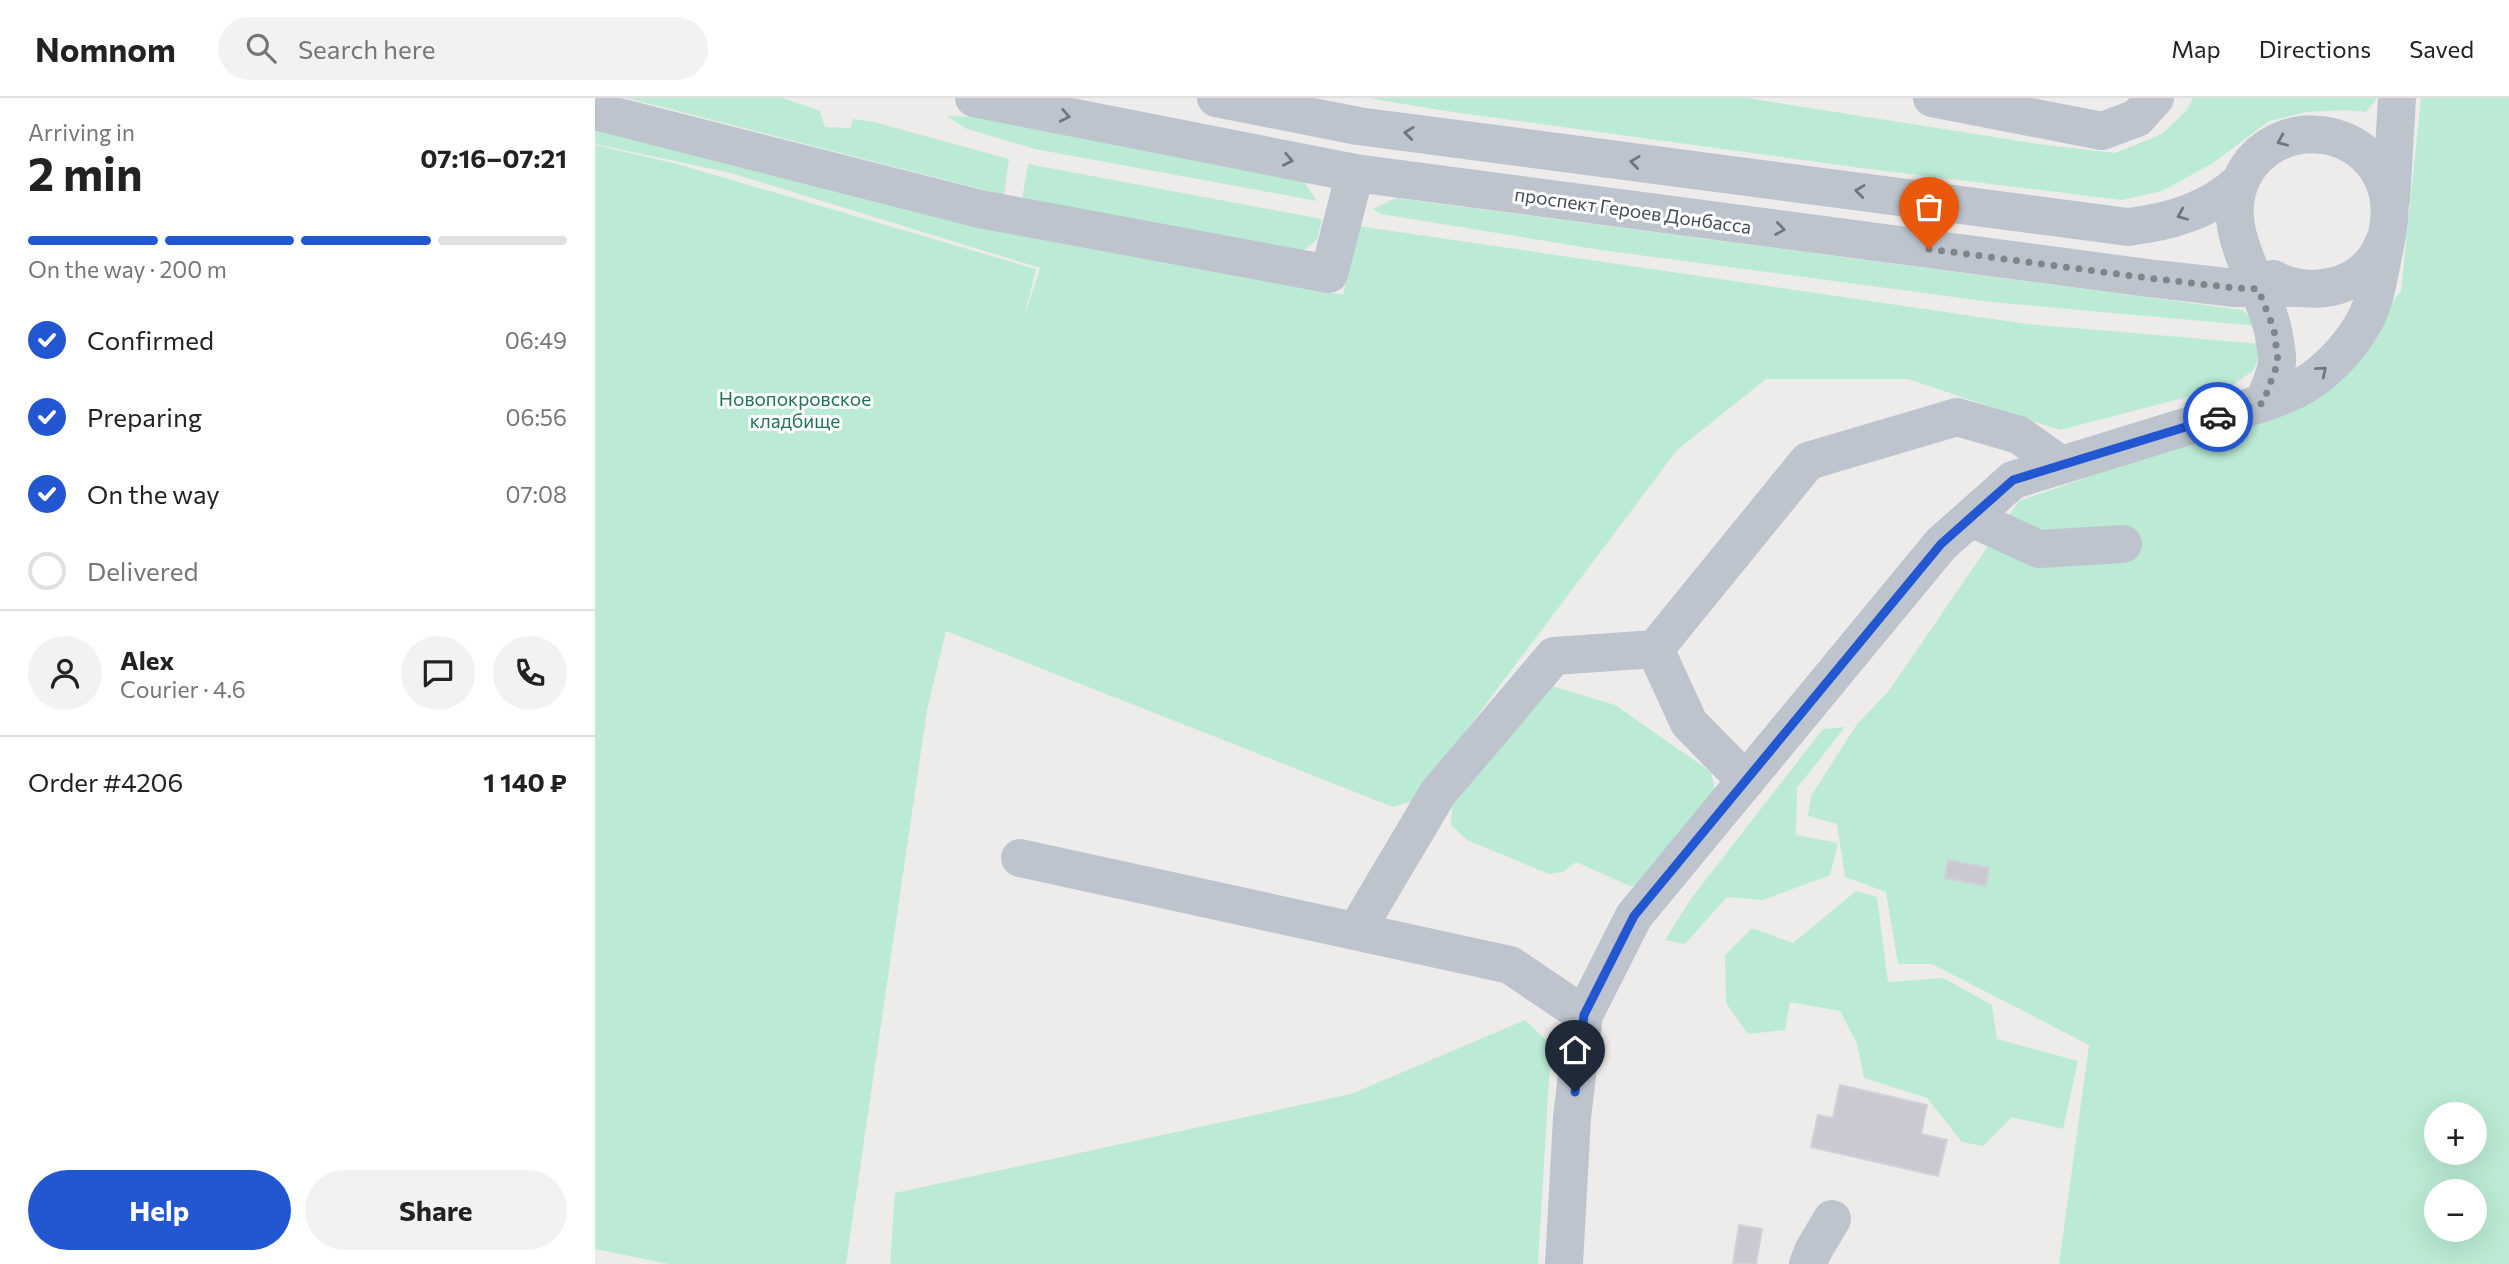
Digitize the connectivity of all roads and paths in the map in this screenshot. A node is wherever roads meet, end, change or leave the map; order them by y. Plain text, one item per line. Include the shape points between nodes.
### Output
1 (974, 98) edge
2 (1216, 98) edge
3 (1932, 98) edge
4 (2155, 98) edge
5 (2397, 101) edge
6 (595, 111) edge
7 (2341, 139) junction
8 (1355, 173) junction
9 (2240, 182) junction
10 (2389, 219) junction
11 (2242, 246) junction
12 (2298, 288) junction
13 (2258, 289) junction
14 (2263, 403) junction
15 (2061, 465) junction
16 (1971, 518) junction
17 (2123, 544) dead end
18 (1655, 649) junction
19 (1746, 781) junction
20 (1020, 858) dead end
21 (1356, 932) junction
22 (1584, 1015) junction
23 (1832, 1219) dead end
24 (1565, 1262) edge
25 (1808, 1264) edge

1 -> 8 street, проспект Героев Донбасса
9 -> 2 street via 2223,198 2164,223 2128,227 1358,126
3 - 4 street via 2102,131 2137,118
5 - 7 street via 2372,131
5 - 10 street
6 - 8 street via 980,209 1329,274
7 -> 9 street via 2313,133 2285,139 2260,154
7 - 10 street via 2375,165 2388,191
8 -> 13 street, проспект Героев Донбасса
9 - 11 street via 2234,204
10 - 12 street via 2374,259 2353,278 2326,289
14 -> 10 street via 2298,389 2326,369 2365,322
11 - 12 street via 2259,269
11 - 13 street
12 - 13 street, проспект Героев Донбасса
13 - 14 street via 2274,329 2278,362
14 - 15 street
15 - 16 street via 2013,480
15 - 18 street via 2019,435 1957,417 1808,461
16 - 17 street via 2039,549
16 - 19 street via 1941,544
18 - 19 street via 1689,723
18 - 21 street via 1554,656 1438,793
19 - 22 street via 1634,916
20 - 21 street
21 - 22 street via 1510,965
22 - 24 street via 1571,1118
23 - 25 street

